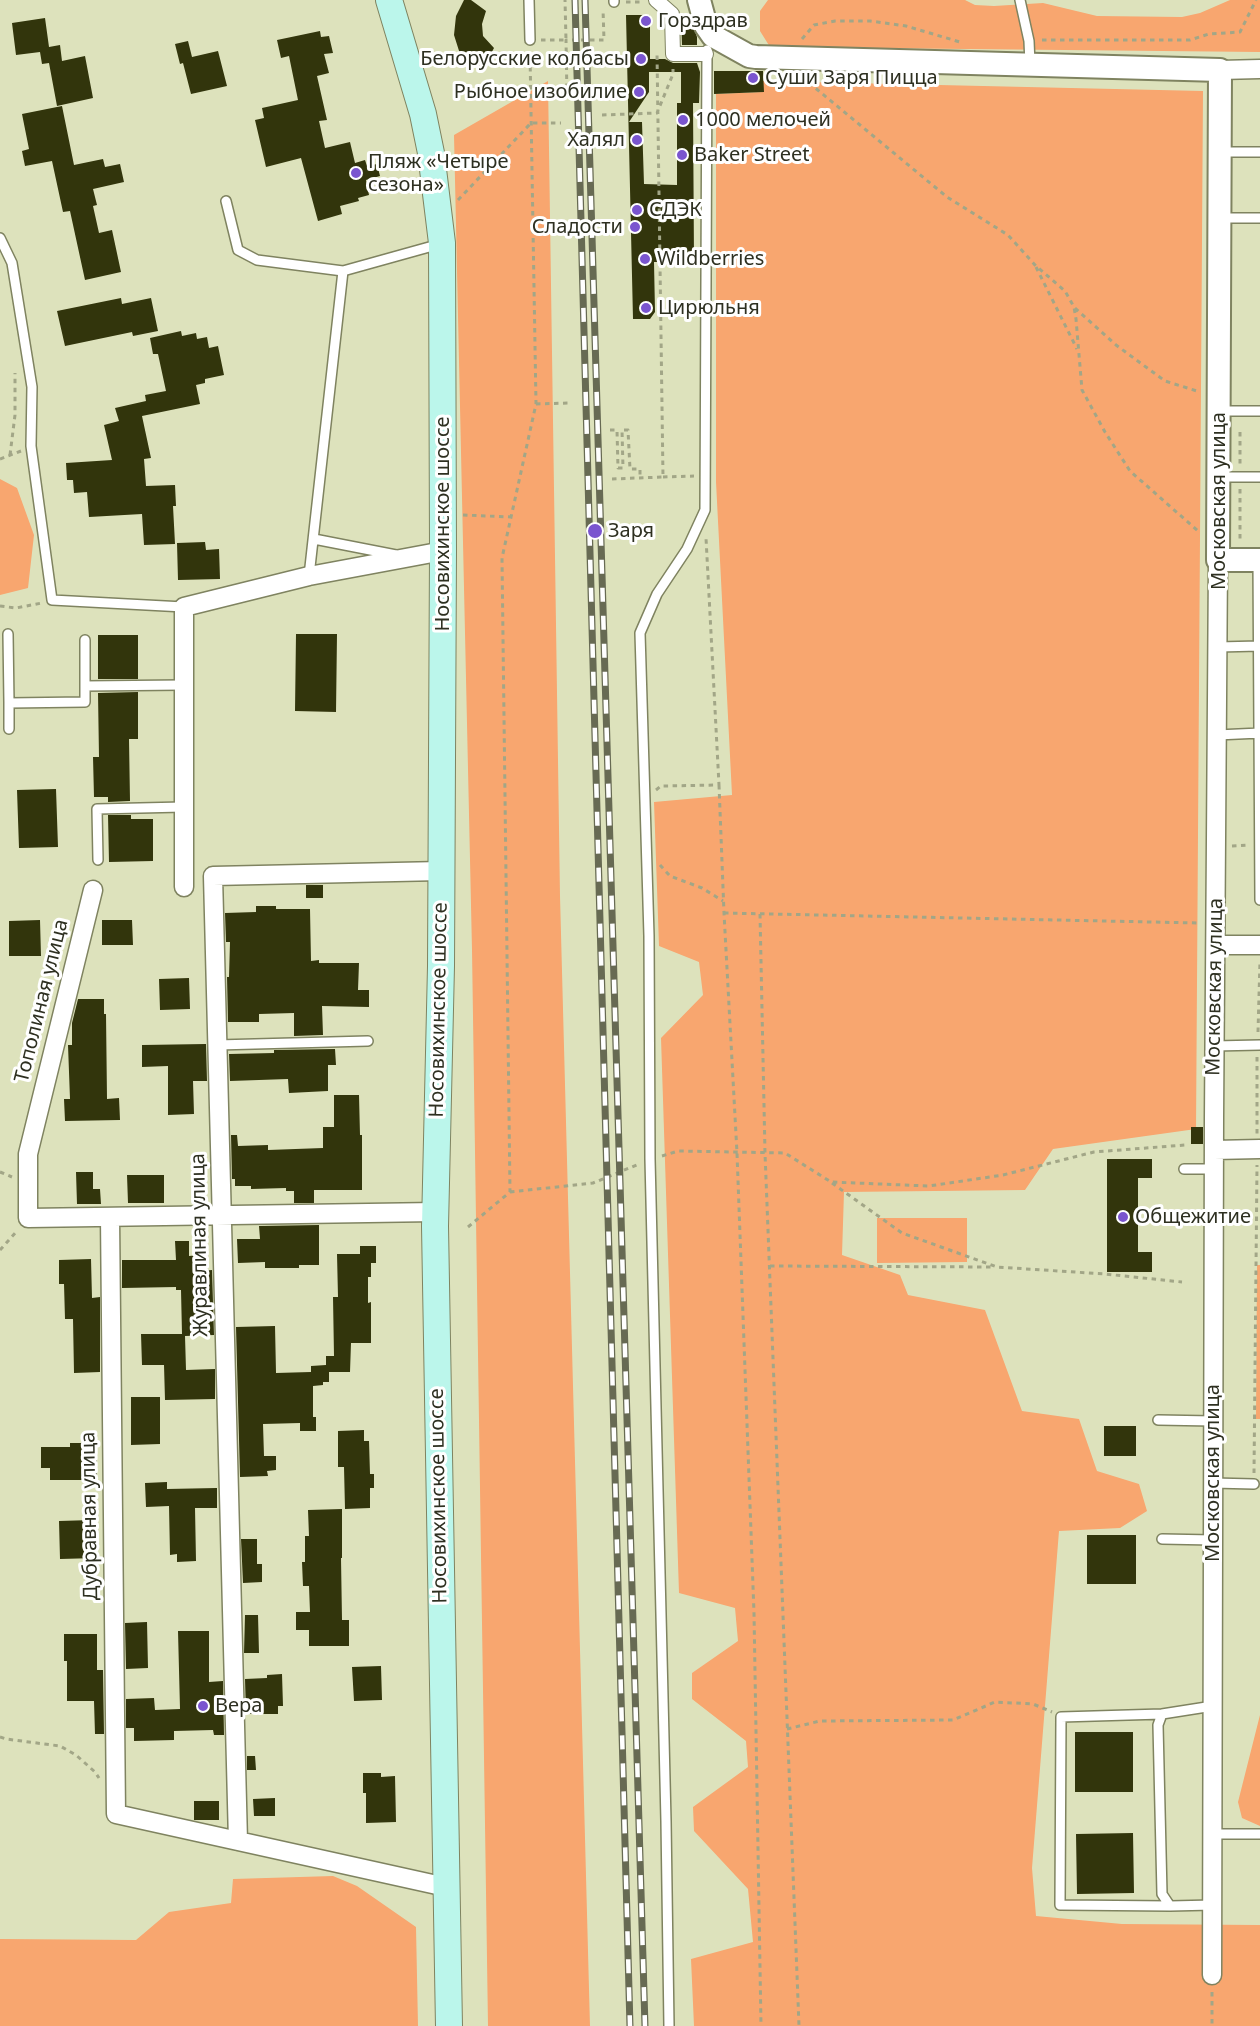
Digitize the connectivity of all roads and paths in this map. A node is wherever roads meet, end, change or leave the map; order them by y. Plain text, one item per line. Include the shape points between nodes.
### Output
1 (389, 0) edge
2 (530, 0) edge
3 (565, 0) edge
4 (699, 0) edge
5 (1020, 0) edge
6 (1256, 0) edge
7 (614, 1) edge
8 (656, 1) edge
9 (603, 24) dead end
10 (530, 40) junction
11 (566, 40) junction
12 (801, 40) dead end
13 (1029, 41) junction
14 (708, 43) junction
15 (963, 43) dead end
16 (656, 46) dead end
17 (673, 54) junction
18 (1030, 64) junction
19 (1260, 69) edge
20 (794, 70) dead end
21 (1220, 70) junction
22 (567, 97) dead end
23 (657, 113) junction
24 (602, 115) dead end
25 (531, 123) junction
26 (561, 123) dead end
27 (1220, 152) junction
28 (1260, 152) edge
29 (226, 201) dead end
30 (1220, 218) junction
31 (1260, 218) edge
32 (441, 231) junction
33 (0, 238) edge
34 (1035, 265) junction
35 (343, 271) junction
36 (1074, 307) junction
37 (27, 350) junction
38 (1079, 353) junction
39 (570, 403) dead end
40 (536, 404) junction
41 (1219, 405) junction
42 (1260, 411) edge
43 (610, 430) dead end
44 (31, 446) junction
45 (10, 455) junction
46 (0, 459) edge
47 (705, 476) junction
48 (663, 477) junction
49 (1219, 477) junction
50 (1260, 477) edge
51 (640, 478) junction
52 (612, 479) dead end
53 (705, 510) junction
54 (443, 515) junction
55 (511, 516) junction
56 (314, 539) junction
57 (443, 551) junction
58 (1218, 552) junction
59 (407, 558) junction
60 (1259, 560) edge
61 (309, 576) junction
62 (52, 600) junction
63 (0, 606) edge
64 (184, 607) junction
65 (8, 634) dead end
66 (85, 640) dead end
67 (1259, 646) edge
68 (1218, 647) junction
69 (183, 685) junction
70 (85, 686) junction
71 (1260, 698) edge
72 (9, 703) junction
73 (9, 729) dead end
74 (1260, 734) edge
75 (1217, 735) junction
76 (719, 785) junction
77 (644, 796) junction
78 (183, 807) junction
79 (1260, 844) edge
80 (1216, 846) junction
81 (646, 850) junction
82 (98, 860) dead end
83 (441, 871) junction
84 (184, 887) dead end
85 (93, 890) dead end
86 (1260, 900) edge
87 (723, 901) junction
88 (724, 913) junction
89 (760, 914) junction
90 (1216, 923) junction
91 (1216, 945) junction
92 (1260, 945) edge
93 (368, 1041) dead end
94 (217, 1045) junction
95 (1215, 1046) junction
96 (1260, 1046) edge
97 (1185, 1145) dead end
98 (1259, 1149) edge
99 (1214, 1150) junction
100 (737, 1153) junction
101 (765, 1153) junction
102 (650, 1159) junction
103 (1184, 1169) dead end
104 (1214, 1169) junction
105 (831, 1182) junction
106 (510, 1192) junction
107 (436, 1212) junction
108 (221, 1215) junction
109 (110, 1217) junction
110 (28, 1218) junction
111 (468, 1227) dead end
112 (0, 1250) edge
113 (770, 1266) junction
114 (997, 1267) junction
115 (1182, 1282) dead end
116 (1158, 1420) dead end
117 (1213, 1421) junction
118 (1213, 1484) junction
119 (1254, 1484) joint
120 (1161, 1539) dead end
121 (1213, 1540) junction
122 (1213, 1706) junction
123 (1162, 1714) junction
124 (1061, 1717) junction
125 (787, 1729) junction
126 (0, 1737) edge
127 (100, 1781) dead end
128 (1213, 1834) junction
129 (1260, 1834) edge
130 (238, 1841) junction
131 (446, 1887) junction
132 (1213, 1905) junction
133 (1170, 1906) junction
134 (1212, 1975) joint
135 (449, 2026) edge
136 (669, 2026) edge
137 (761, 2026) edge
138 (799, 2026) edge
139 (1212, 2026) edge

1 - 32 main road, Носовихинское шоссе via 423,114
2 - 10 lane
3 - 11 path
4 - 14 street
5 - 13 lane
6 - 13 path via 1240,32 1209,33 1190,40
7 - 8 path
8 - 17 street via 672,14
9 - 11 path via 604,40
10 - 11 path
10 - 25 path
11 - 22 path
12 - 15 path via 814,25 870,21 906,26
13 - 18 lane
14 - 17 street
14 - 18 street via 713,36 749,56 766,58
14 - 47 lane
16 - 23 path
17 - 23 path via 673,74
18 - 21 street
19 - 21 street
20 - 34 path via 947,197 1008,235
21 - 27 street, Московская улица
23 - 24 path
23 - 48 path
25 - 26 path
25 - 32 path
25 - 40 path
27 - 28 lane
27 - 30 street, Московская улица
29 - 35 lane via 238,250 257,260
30 - 31 lane
30 - 41 street, Московская улица
32 - 35 lane
32 - 54 main road, Носовихинское шоссе
33 - 37 lane via 12,263
34 - 36 path via 1065,291
34 - 38 path
35 - 56 lane
36 - 38 path
36 - 41 path via 1165,381
37 - 44 lane via 32,387
37 - 45 path via 15,369
38 - 58 path via 1082,390 1130,471
39 - 40 path
40 - 55 path
41 - 42 lane
41 - 49 street, Московская улица
43 - 51 path via 617,430 618,468 623,468 622,430 628,430 630,469 640,468
44 - 45 path
44 - 62 lane
45 - 46 path
47 - 48 path
47 - 53 lane
48 - 51 path
49 - 50 lane
49 - 58 street, Московская улица
51 - 52 path
53 - 76 path
53 - 77 lane via 687,549 657,594 640,633
54 - 55 path
54 - 57 main road, Носовихинское шоссе
55 - 106 path via 502,558
56 - 59 lane
56 - 61 lane
57 - 59 street
57 - 83 main road, Носовихинское шоссе
58 - 60 street
58 - 68 street, Московская улица
59 - 61 street
60 - 67 lane
61 - 64 street
62 - 63 path via 16,608
62 - 64 lane
64 - 69 street
65 - 72 lane
66 - 70 lane
67 - 68 lane
67 - 71 lane
68 - 75 street, Московская улица
69 - 70 lane
69 - 78 street
70 - 72 lane via 85,702
71 - 74 lane
72 - 73 lane
74 - 75 lane
74 - 79 lane
75 - 80 street, Московская улица
76 - 77 path via 662,786
76 - 87 path
77 - 81 lane
78 - 82 lane via 97,809
78 - 84 street
79 - 80 path
79 - 86 lane
80 - 90 street, Московская улица
81 - 87 path via 670,876
81 - 102 lane
83 - 94 street, Журавлиная улица via 213,876
83 - 107 main road, Носовихинское шоссе
85 - 110 street, Тополиная улица via 28,1154
87 - 88 path
88 - 89 path
88 - 100 path
89 - 90 path
89 - 101 path
90 - 91 street, Московская улица
91 - 92 street
91 - 95 street, Московская улица
93 - 94 lane
94 - 108 street, Журавлиная улица
95 - 96 lane
95 - 99 street, Московская улица
97 - 105 path via 1094,1152 1003,1176 929,1186
98 - 99 street
98 - 119 path
99 - 104 street, Московская улица
100 - 101 path
100 - 102 path via 678,1151
100 - 137 path via 754,1613
101 - 105 path via 785,1153
101 - 113 path
102 - 106 path via 593,1183
102 - 136 lane
103 - 104 lane
104 - 117 street, Московская улица
105 - 114 path via 902,1233
106 - 111 path
107 - 108 street
107 - 131 main road, Носовихинское шоссе
108 - 109 street
108 - 130 street, Журавлиная улица
109 - 110 street
109 - 130 street, Дубравная улица via 116,1814
110 - 112 path
113 - 114 path
113 - 125 path
114 - 115 path
116 - 117 lane
117 - 118 street, Московская улица
118 - 119 lane
118 - 121 street, Московская улица
120 - 121 lane
121 - 122 street, Московская улица
122 - 123 lane
122 - 128 street, Московская улица
123 - 124 lane
123 - 133 lane via 1158,1725 1161,1894
124 - 125 path via 1033,1704 995,1702 953,1720 820,1721
124 - 133 lane via 1060,1905
125 - 138 path
126 - 127 path via 60,1746 76,1755
128 - 129 lane
128 - 132 street, Московская улица
130 - 131 street
131 - 135 main road, Носовихинское шоссе
132 - 133 lane
132 - 134 street, Московская улица
134 - 139 path

